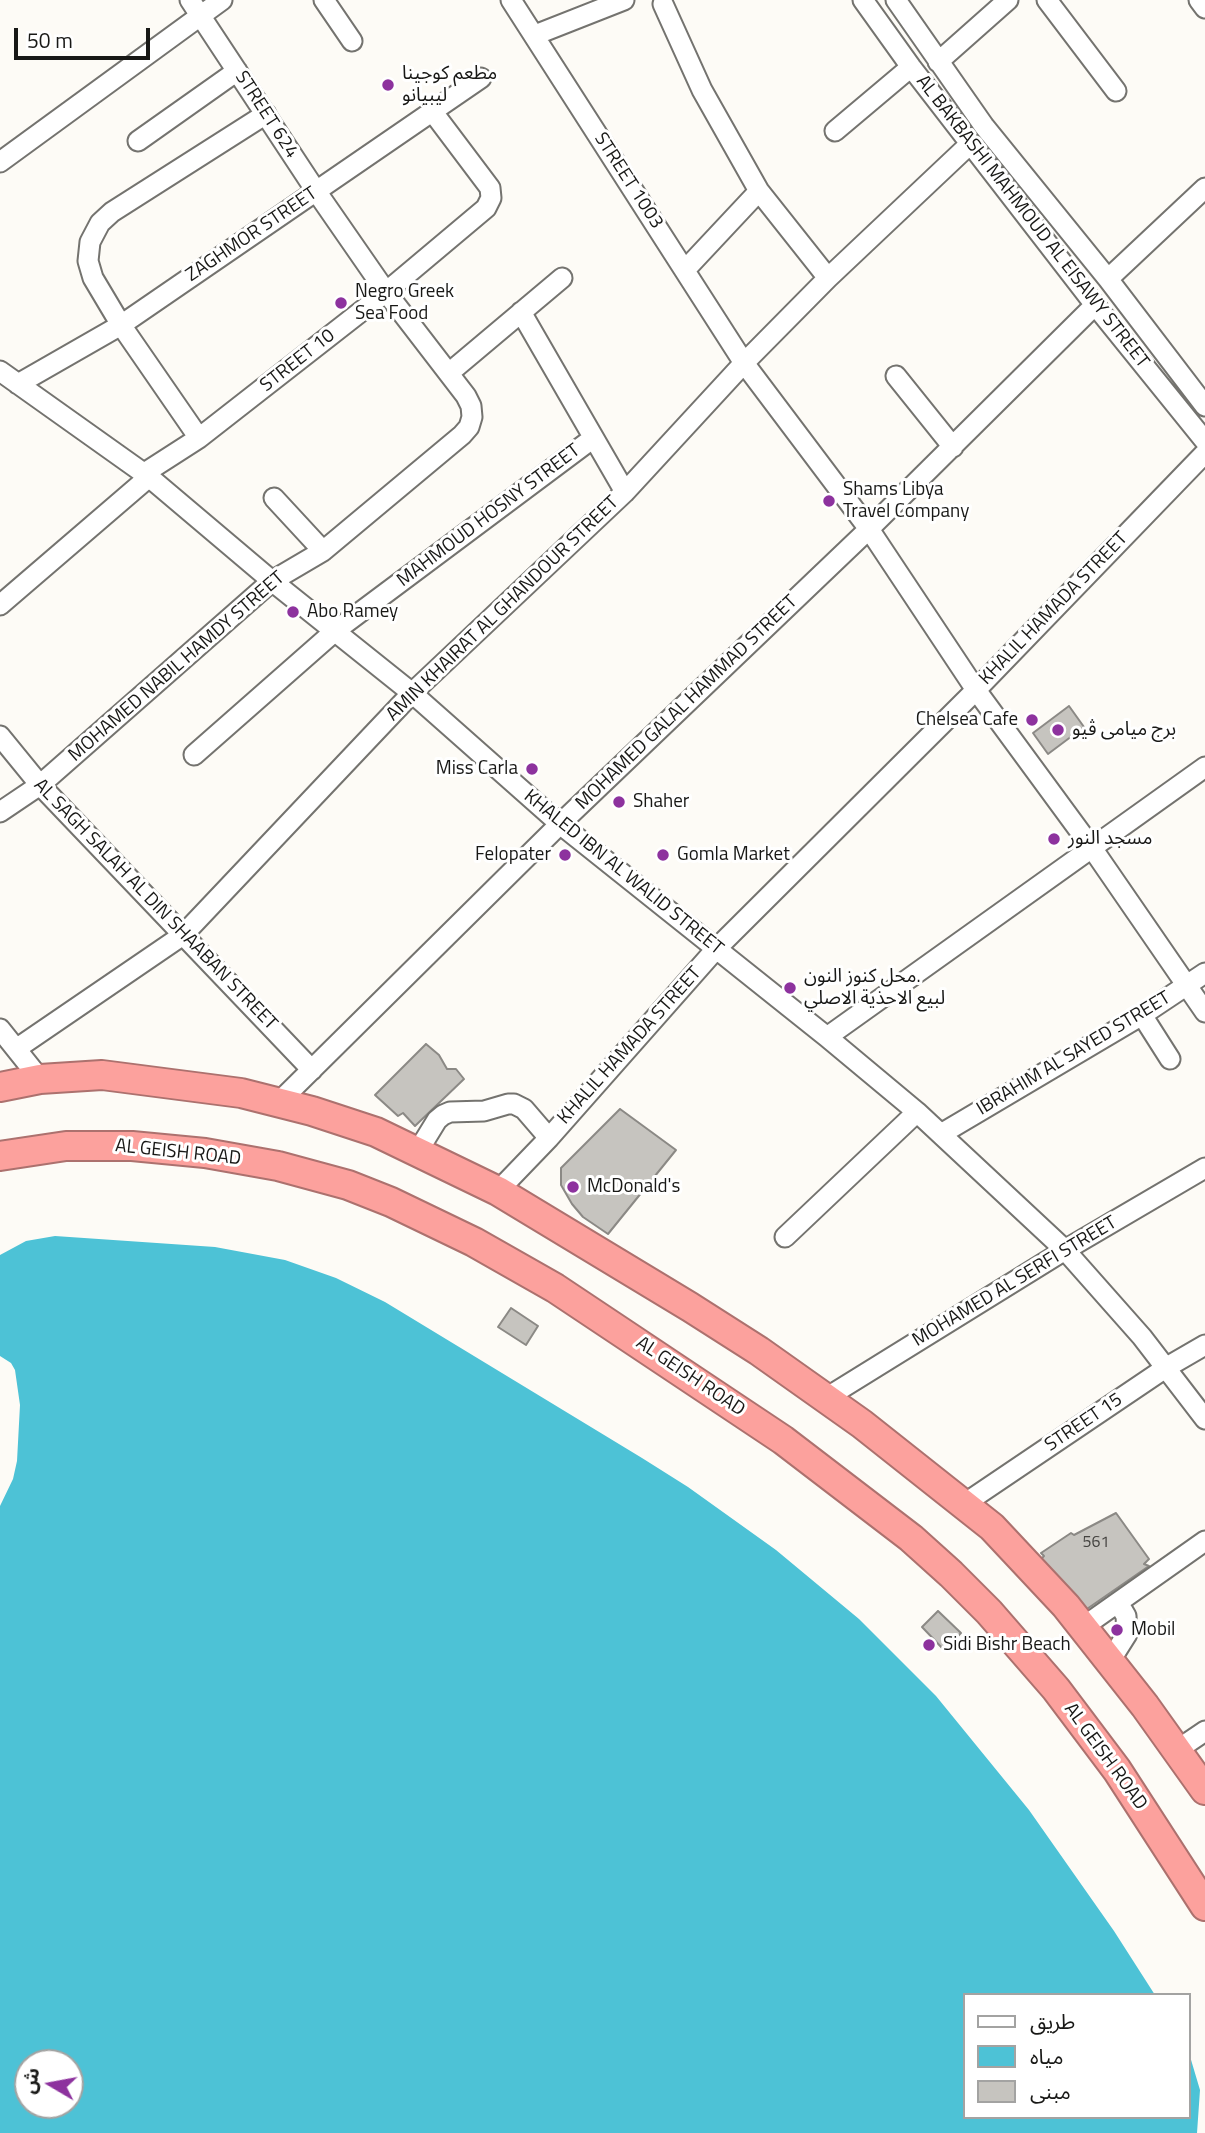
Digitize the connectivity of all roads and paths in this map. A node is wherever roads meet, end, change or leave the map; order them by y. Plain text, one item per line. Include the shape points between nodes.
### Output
1 (222, 0) edge
2 (324, 0) edge
3 (511, 0) edge
4 (624, 0) edge
5 (863, 0) edge
6 (896, 0) edge
7 (1008, 0) edge
8 (1047, 0) edge
9 (1199, 0) edge
10 (663, 4) dead end
11 (195, 8) edge
12 (1205, 8) edge
13 (535, 35) junction
14 (352, 41) dead end
15 (938, 62) junction
16 (911, 67) junction
17 (237, 71) junction
18 (481, 78) dead end
19 (1116, 91) dead end
20 (432, 111) junction
21 (266, 114) junction
22 (835, 131) dead end
23 (138, 141) dead end
24 (971, 144) junction
25 (0, 162) edge
26 (1205, 188) edge
27 (316, 191) junction
28 (759, 191) junction
29 (685, 270) junction
30 (562, 278) dead end
31 (828, 278) junction
32 (1108, 279) junction
33 (386, 292) junction
34 (1095, 305) junction
35 (521, 312) junction
36 (121, 325) junction
37 (744, 363) junction
38 (0, 371) edge
39 (449, 373) junction
40 (897, 376) dead end
41 (18, 384) junction
42 (1205, 406) edge
43 (462, 435) joint
44 (199, 438) junction
45 (592, 439) junction
46 (1205, 442) edge
47 (953, 447) junction
48 (1205, 453) edge
49 (146, 476) junction
50 (625, 492) junction
51 (274, 498) dead end
52 (869, 529) junction
53 (323, 551) junction
54 (272, 581) junction
55 (0, 606) edge
56 (335, 631) junction
57 (976, 690) junction
58 (412, 693) junction
59 (0, 736) edge
60 (194, 755) dead end
61 (1205, 768) edge
62 (40, 785) junction
63 (0, 812) edge
64 (560, 824) junction
65 (1091, 848) junction
66 (183, 935) junction
67 (716, 949) junction
68 (1205, 972) edge
69 (1186, 985) junction
70 (1205, 1012) edge
71 (1142, 1015) junction
72 (0, 1029) edge
73 (827, 1037) junction
74 (16, 1049) junction
75 (1170, 1059) dead end
76 (312, 1070) junction
77 (40, 1079) junction
78 (0, 1087) edge
79 (279, 1102) junction
80 (917, 1112) junction
81 (941, 1134) junction
82 (549, 1138) junction
83 (418, 1151) junction
84 (0, 1156) edge
85 (1205, 1168) edge
86 (498, 1191) junction
87 (785, 1237) dead end
88 (1065, 1250) junction
89 (1205, 1345) edge
90 (1167, 1367) junction
91 (827, 1398) junction
92 (1205, 1419) edge
93 (964, 1504) junction
94 (1205, 1541) edge
95 (1119, 1604) junction
96 (1083, 1627) junction
97 (1110, 1661) junction
98 (1205, 1731) edge
99 (1177, 1750) junction
100 (1205, 1790) edge
101 (1205, 1906) edge

1 - 11 street
2 - 14 street
3 - 13 street, STREET 1003
4 - 13 street
5 - 16 street, AL BAKBASHI MAHMOUD AL EISAWY STREET
6 - 15 street, AL BAKBASHI MAHMOUD AL EISAWY STREET
7 - 15 street
8 - 19 street
9 - 12 street
10 - 28 street via 702,90
11 - 17 street, STREET 624
11 - 25 street
13 - 29 street, STREET 1003
15 - 32 street, AL BAKBASHI MAHMOUD AL EISAWY STREET
16 - 22 street
16 - 24 street, AL BAKBASHI MAHMOUD AL EISAWY STREET
17 - 21 street, STREET 624
17 - 23 street
18 - 20 street, ZAGHMOR STREET
20 - 27 street, ZAGHMOR STREET
20 - 33 street, STREET 10 via 484,178 491,198 477,217
21 - 27 street, STREET 624
21 - 36 street via 100,223 90,242 88,261
24 - 31 street, AMIN KHAIRAT AL GHANDOUR STREET
24 - 34 street, AL BAKBASHI MAHMOUD AL EISAWY STREET
26 - 32 street
27 - 33 street, STREET 624
27 - 36 street, ZAGHMOR STREET
28 - 29 street
28 - 31 street
29 - 37 street, STREET 1003
30 - 35 street
31 - 37 street, AMIN KHAIRAT AL GHANDOUR STREET
32 - 42 street, AL BAKBASHI MAHMOUD AL EISAWY STREET
33 - 39 street, STREET 624
33 - 44 street, STREET 10
34 - 46 street, AL BAKBASHI MAHMOUD AL EISAWY STREET
34 - 47 street, MOHAMED GALAL HAMMAD STREET
35 - 39 street
35 - 45 street
36 - 41 street, ZAGHMOR STREET
36 - 44 street
37 - 50 street, AMIN KHAIRAT AL GHANDOUR STREET
37 - 52 street, STREET 1003
38 - 41 street, KHALED IBN AL WALID STREET
39 - 43 street, STREET 624 via 471,406 469,427
40 - 47 street
41 - 49 street, KHALED IBN AL WALID STREET
43 - 53 street, MOHAMED NABIL HAMDY STREET
44 - 49 street, STREET 10
45 - 50 street
45 - 56 street, MAHMOUD HOSNY STREET
47 - 52 street, MOHAMED GALAL HAMMAD STREET
48 - 57 street, KHALIL HAMADA STREET
49 - 54 street, KHALED IBN AL WALID STREET
49 - 55 street, STREET 10
50 - 58 street, AMIN KHAIRAT AL GHANDOUR STREET
51 - 53 street
52 - 57 street, STREET 1003
52 - 64 street, MOHAMED GALAL HAMMAD STREET
53 - 54 street, MOHAMED NABIL HAMDY STREET
54 - 56 street, KHALED IBN AL WALID STREET
54 - 62 street, MOHAMED NABIL HAMDY STREET
56 - 58 street, KHALED IBN AL WALID STREET
56 - 60 street, MAHMOUD HOSNY STREET
57 - 65 street, STREET 1003
57 - 67 street, KHALIL HAMADA STREET
58 - 64 street, KHALED IBN AL WALID STREET
58 - 66 street, AMIN KHAIRAT AL GHANDOUR STREET
59 - 62 street, AL SAGH SALAH AL DIN SHAABAN STREET
61 - 65 street
62 - 63 street, MOHAMED NABIL HAMDY STREET
62 - 66 street, AL SAGH SALAH AL DIN SHAABAN STREET
64 - 67 street, KHALED IBN AL WALID STREET
64 - 76 street, MOHAMED GALAL HAMMAD STREET
65 - 69 street, STREET 1003
65 - 73 street
66 - 74 street, AMIN KHAIRAT AL GHANDOUR STREET
66 - 76 street, AL SAGH SALAH AL DIN SHAABAN STREET
67 - 73 street, KHALED IBN AL WALID STREET
67 - 82 street, KHALIL HAMADA STREET
68 - 69 street, IBRAHIM AL SAYED STREET
69 - 70 street, STREET 1003
69 - 71 street, IBRAHIM AL SAYED STREET
71 - 75 street
71 - 81 street, IBRAHIM AL SAYED STREET
72 - 74 street
73 - 80 street, KHALED IBN AL WALID STREET
74 - 77 street
76 - 79 street, MOHAMED GALAL HAMMAD STREET
77 - 78 highway
77 - 79 highway via 132,1078
79 - 83 highway via 344,1121
80 - 81 street, KHALED IBN AL WALID STREET
80 - 87 street
81 - 88 street, KHALED IBN AL WALID STREET
82 - 83 street via 524,1109 508,1104 443,1115
82 - 86 street, KHALIL HAMADA STREET
83 - 86 highway
84 - 101 highway, AL GEISH ROAD via 66,1146 120,1146 205,1153 290,1168 391,1202 555,1288 783,1440 951,1574 998,1622 1118,1770
85 - 88 street, MOHAMED AL SERFI STREET
86 - 91 highway via 690,1307
88 - 90 street, KHALED IBN AL WALID STREET
88 - 91 street, MOHAMED AL SERFI STREET
89 - 90 street, STREET 15
90 - 92 street, KHALED IBN AL WALID STREET
90 - 93 street, STREET 15
91 - 93 highway
93 - 96 highway via 1018,1552
94 - 95 street
95 - 96 street
95 - 97 street via 1126,1616 1127,1634
96 - 97 highway
97 - 99 highway
98 - 99 street
99 - 100 highway

